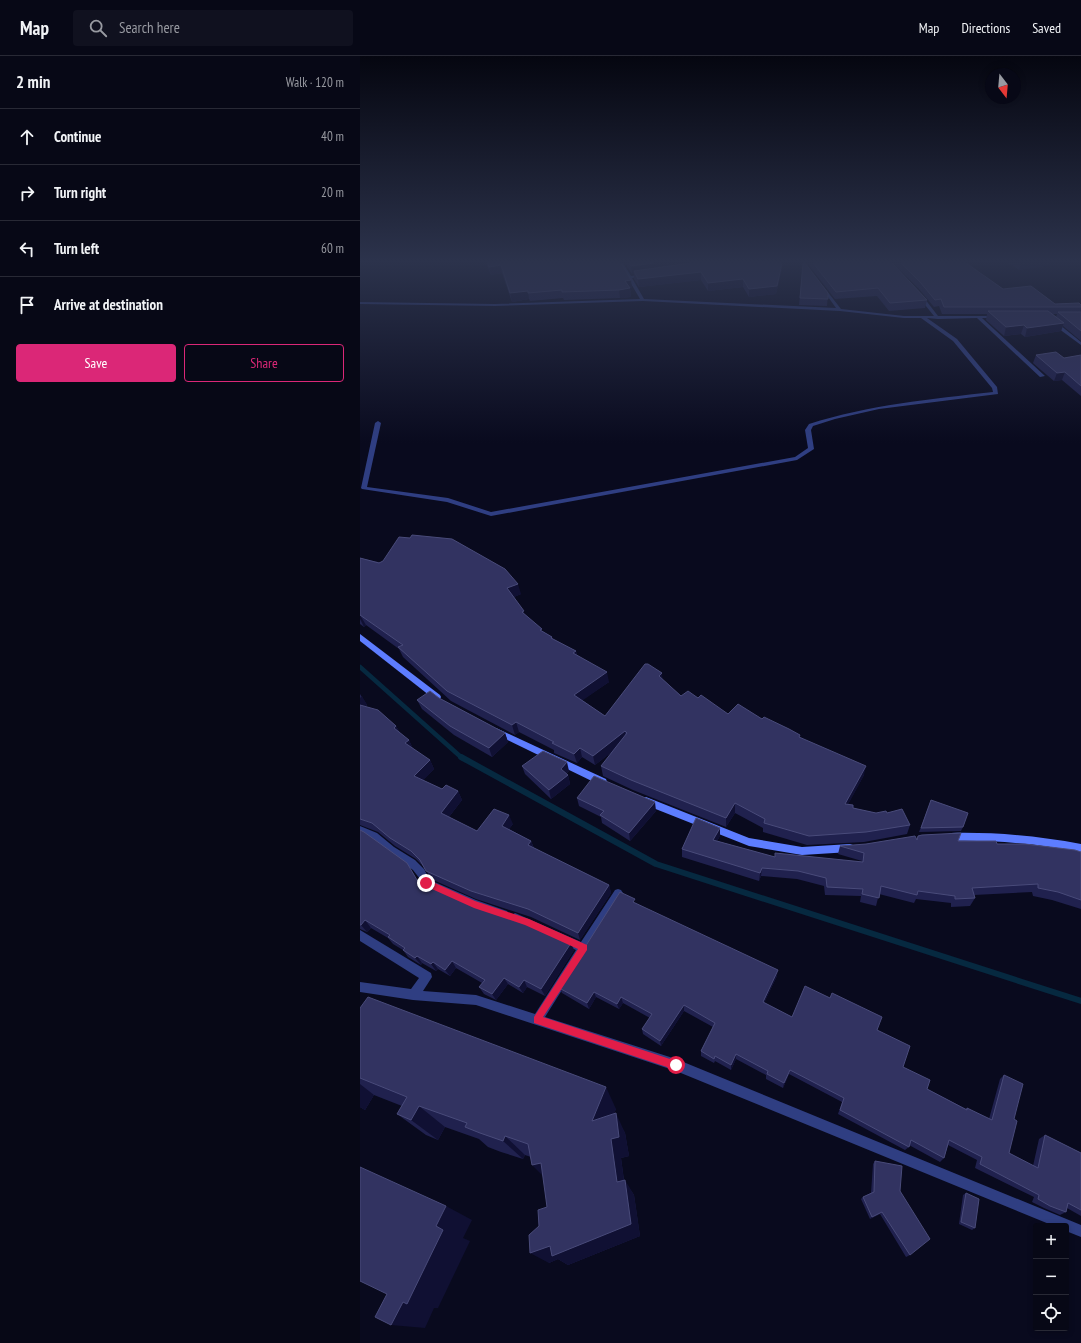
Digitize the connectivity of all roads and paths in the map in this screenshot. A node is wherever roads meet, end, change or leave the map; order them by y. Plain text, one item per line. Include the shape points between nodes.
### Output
1 (930, 323) edge
2 (985, 323) edge
3 (1054, 323) edge
4 (1081, 344) edge
5 (1042, 376) dead end
6 (378, 422) dead end
7 (362, 488) edge
8 (360, 637) edge
9 (447, 704) edge
10 (490, 728) edge
11 (609, 785) edge
12 (636, 797) edge
13 (360, 830) edge
14 (942, 837) edge
15 (856, 847) edge
16 (1081, 848) edge
17 (618, 893) edge
18 (360, 935) edge
19 (584, 948) junction
20 (360, 987) edge
21 (412, 995) junction
22 (537, 1020) junction
23 (1081, 1231) edge

1 - 7 street via 955,340 995,388 996,393 871,409 820,421 811,425 808,430 811,449 797,458 490,514 448,500
2 - 5 street
3 - 4 street
6 - 7 street
8 - 9 street
10 - 11 street
12 - 15 street via 749,842 802,851
13 - 19 street via 375,836 416,865 425,876 426,883 474,904 527,921
14 - 16 street via 1005,838
17 - 19 street
18 - 21 street via 427,977
19 - 22 street
20 - 21 street
21 - 22 street via 476,1000
22 - 23 street via 676,1065

